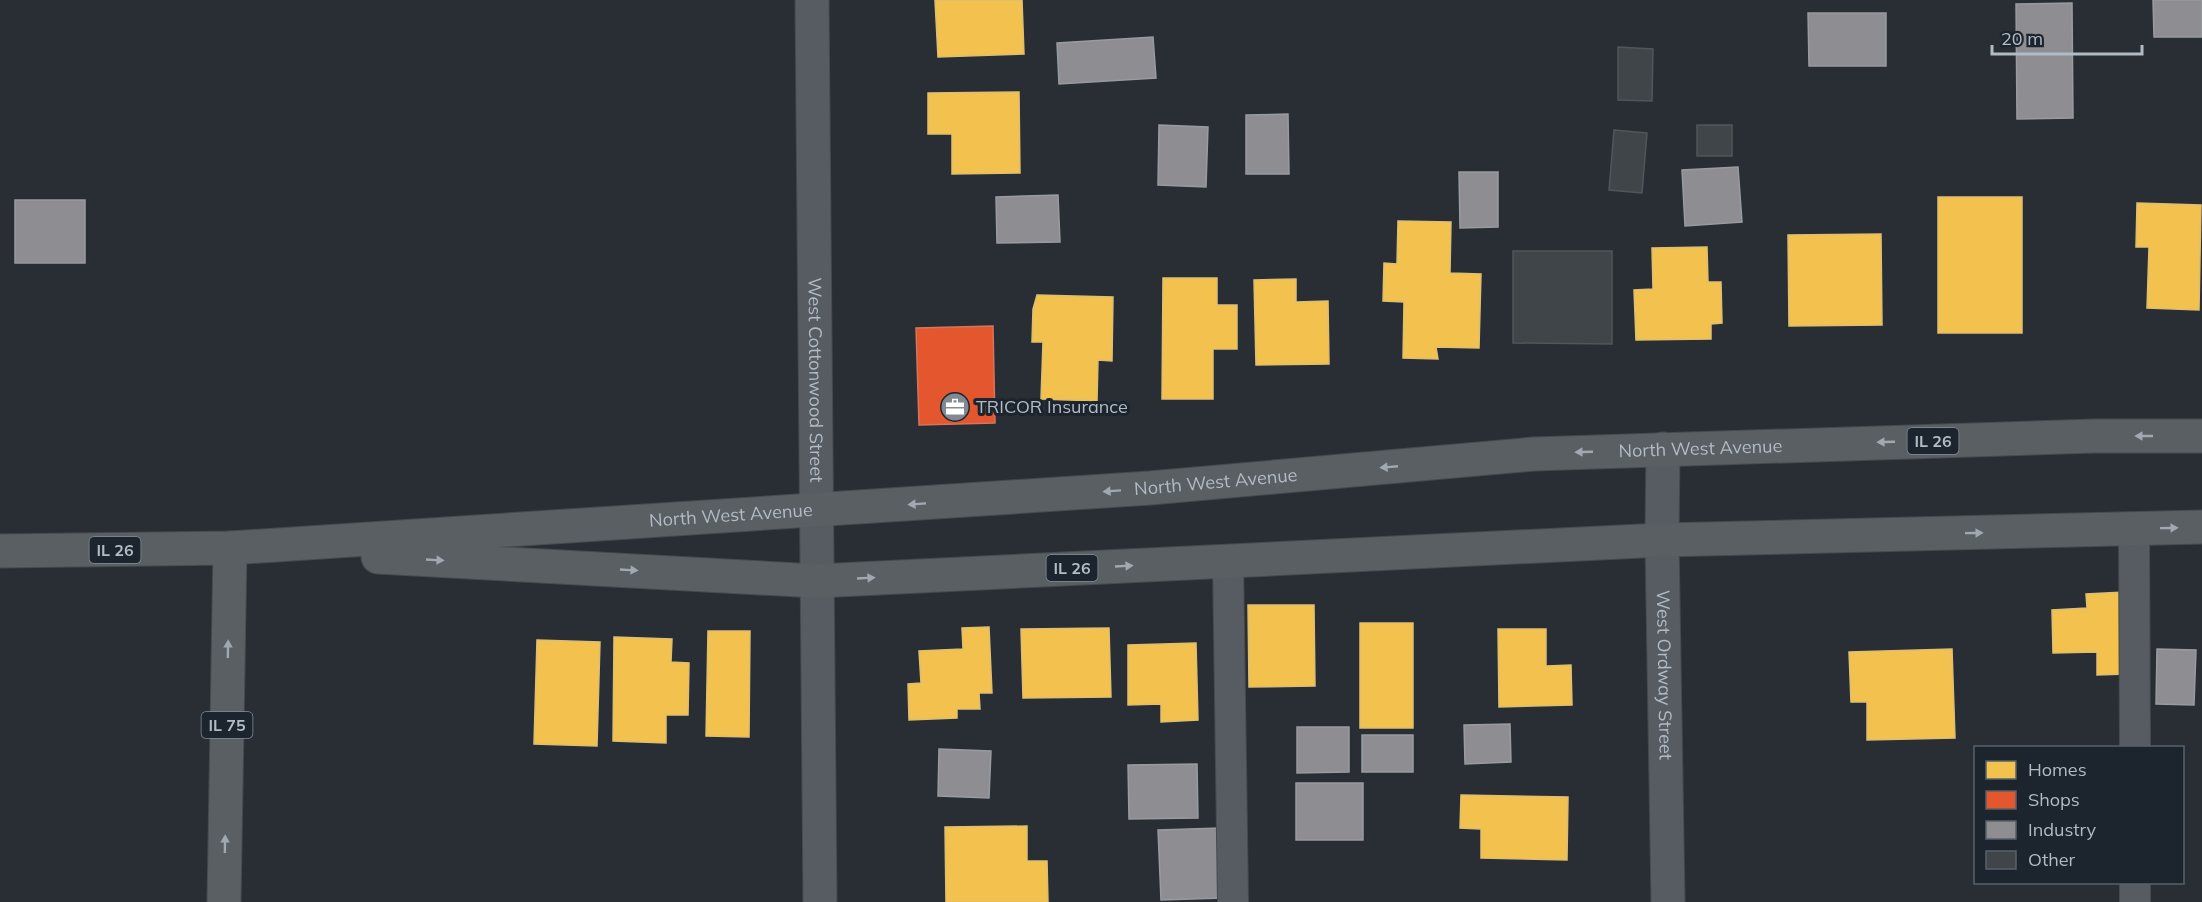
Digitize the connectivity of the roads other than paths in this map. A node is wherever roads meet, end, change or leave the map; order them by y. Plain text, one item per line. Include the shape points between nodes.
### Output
1 (812, 0) edge
2 (2202, 436) edge
3 (1663, 449) junction
4 (816, 510) junction
5 (2202, 527) edge
6 (2134, 529) junction
7 (1662, 540) junction
8 (230, 548) junction
9 (0, 551) edge
10 (1228, 561) junction
11 (817, 580) junction
12 (2135, 746) edge
13 (2135, 884) edge
14 (224, 902) edge
15 (820, 902) edge
16 (1233, 902) edge
17 (1668, 902) edge
18 (2135, 902) edge

1 - 4 street, West Cottonwood Street
2 -> 3 main road, North West Avenue / IL 26
3 -> 4 main road, North West Avenue / IL 26 via 1534,454 1150,488
3 - 7 street, West Ordway Street
4 - 8 main road, North West Avenue / IL 26
4 - 11 street, West Cottonwood Street
6 -> 5 main road, North West Avenue / IL 26
7 -> 6 main road, North West Avenue / IL 26
6 - 12 lane
7 - 10 main road, North West Avenue / IL 26
7 - 17 street, West Ordway Street
8 - 9 main road, North West Avenue / IL 26
8 -> 11 main road, North West Avenue / IL 26
14 -> 8 main road, IL 75
11 -> 10 main road, North West Avenue / IL 26
10 - 16 lane
11 - 15 street, West Cottonwood Street
13 - 18 lane

